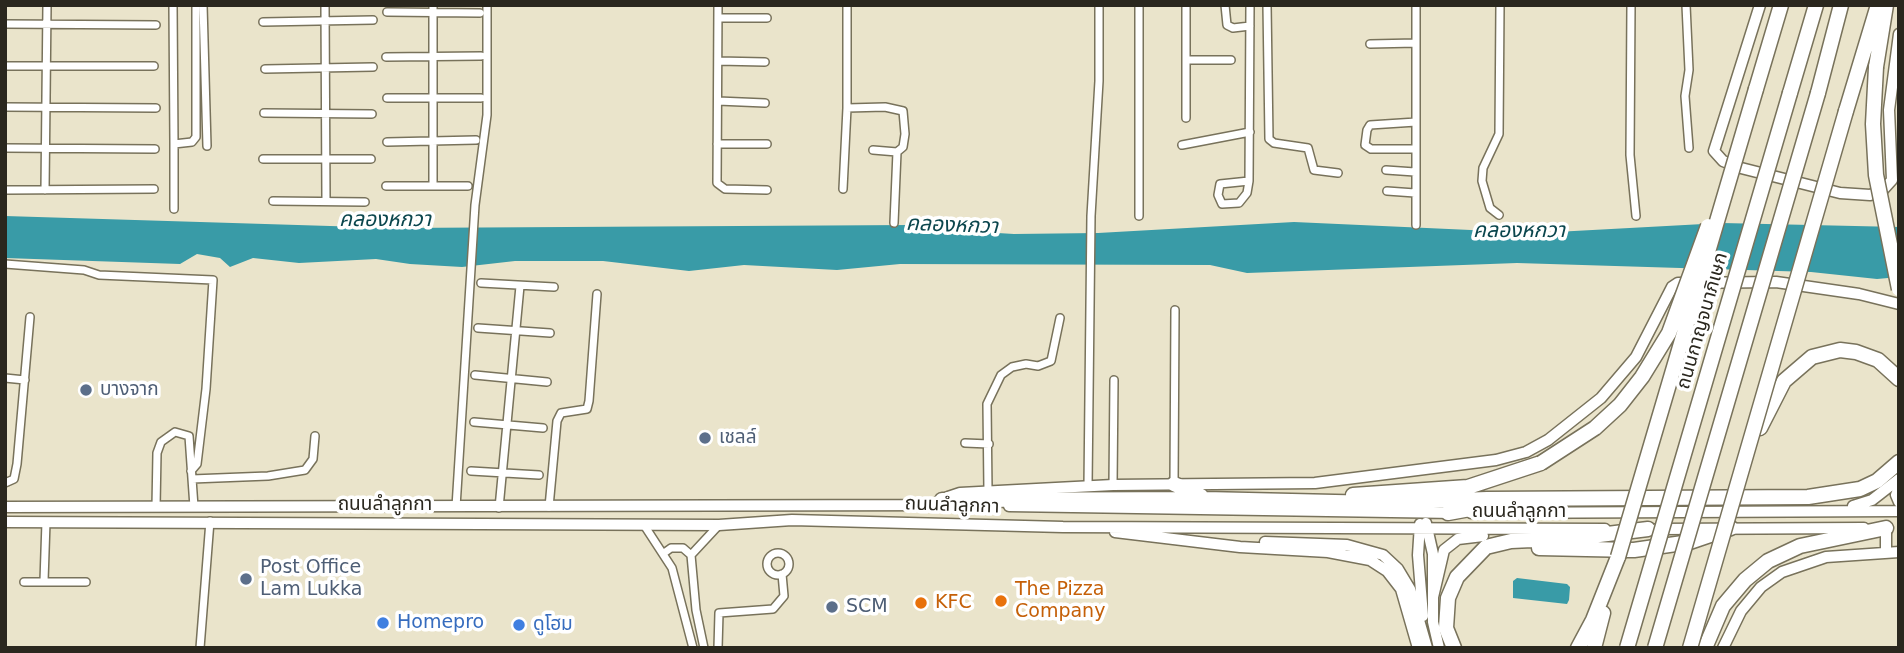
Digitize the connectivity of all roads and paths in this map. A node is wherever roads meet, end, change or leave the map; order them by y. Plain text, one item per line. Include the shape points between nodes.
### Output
1 (47, 5) edge
2 (173, 5) edge
3 (196, 5) edge
4 (203, 5) edge
5 (325, 5) edge
6 (487, 5) edge
7 (719, 5) edge
8 (847, 5) edge
9 (1099, 5) edge
10 (1139, 5) edge
11 (1186, 5) edge
12 (1225, 5) edge
13 (1250, 5) edge
14 (1268, 5) edge
15 (1416, 5) edge
16 (1500, 5) edge
17 (1631, 5) edge
18 (1686, 5) edge
19 (1760, 5) edge
20 (1781, 5) edge
21 (1816, 5) edge
22 (1841, 5) edge
23 (1878, 5) edge
24 (1886, 5) edge
25 (433, 9) edge
26 (387, 12) dead end
27 (480, 13) dead end
28 (718, 18) junction
29 (767, 18) dead end
30 (373, 20) dead end
31 (263, 22) dead end
32 (325, 22) junction
33 (5, 24) edge
34 (47, 25) junction
35 (156, 25) dead end
36 (1250, 26) junction
37 (1899, 34) edge
38 (1416, 43) junction
39 (1370, 44) dead end
40 (433, 56) junction
41 (481, 56) dead end
42 (386, 57) dead end
43 (1188, 60) junction
44 (1231, 60) dead end
45 (718, 61) junction
46 (765, 62) dead end
47 (5, 66) edge
48 (47, 66) junction
49 (154, 66) dead end
50 (373, 67) dead end
51 (265, 69) dead end
52 (326, 69) junction
53 (481, 97) dead end
54 (387, 98) dead end
55 (432, 99) junction
56 (718, 101) junction
57 (765, 103) dead end
58 (5, 107) edge
59 (46, 107) junction
60 (156, 108) dead end
61 (847, 108) junction
62 (264, 113) dead end
63 (327, 113) junction
64 (372, 114) dead end
65 (1186, 118) dead end
66 (1416, 122) junction
67 (1250, 132) junction
68 (432, 140) junction
69 (476, 140) dead end
70 (387, 142) dead end
71 (174, 144) junction
72 (717, 144) junction
73 (766, 144) dead end
74 (1182, 145) dead end
75 (207, 146) dead end
76 (5, 148) edge
77 (46, 148) junction
78 (1689, 148) dead end
79 (155, 149) dead end
80 (1416, 149) junction
81 (873, 150) dead end
82 (897, 152) junction
83 (263, 159) dead end
84 (372, 159) dead end
85 (327, 160) junction
86 (1733, 160) junction
87 (1386, 170) dead end
88 (1415, 172) junction
89 (1339, 173) dead end
90 (1249, 181) junction
91 (386, 186) dead end
92 (433, 186) junction
93 (468, 186) dead end
94 (154, 189) dead end
95 (843, 189) dead end
96 (5, 190) edge
97 (45, 190) junction
98 (767, 190) dead end
99 (1387, 191) dead end
100 (1415, 193) junction
101 (273, 201) dead end
102 (326, 201) junction
103 (365, 202) dead end
104 (174, 209) dead end
105 (1499, 215) dead end
106 (1139, 216) dead end
107 (1636, 216) dead end
108 (894, 223) dead end
109 (1416, 225) dead end
110 (5, 264) edge
111 (481, 283) dead end
112 (520, 286) junction
113 (554, 287) dead end
114 (1899, 289) edge
115 (597, 294) dead end
116 (1899, 304) edge
117 (1175, 310) dead end
118 (30, 317) dead end
119 (1060, 318) dead end
120 (478, 328) dead end
121 (516, 330) junction
122 (550, 333) dead end
123 (475, 375) dead end
124 (5, 378) edge
125 (510, 378) junction
126 (1899, 379) edge
127 (25, 380) junction
128 (1114, 380) dead end
129 (547, 382) dead end
130 (474, 422) dead end
131 (506, 424) junction
132 (543, 428) dead end
133 (315, 436) dead end
134 (965, 443) dead end
135 (989, 444) junction
136 (1899, 462) edge
137 (471, 471) dead end
138 (502, 472) junction
139 (1743, 473) junction
140 (192, 475) junction
141 (539, 475) dead end
142 (1899, 479) edge
143 (5, 483) edge
144 (1174, 484) junction
145 (1112, 485) junction
146 (1088, 486) junction
147 (1899, 488) edge
148 (988, 491) junction
149 (1760, 498) junction
150 (1205, 499) junction
151 (942, 500) junction
152 (1314, 500) junction
153 (1899, 502) edge
154 (922, 505) junction
155 (5, 507) edge
156 (156, 508) junction
157 (194, 508) junction
158 (456, 508) junction
159 (499, 508) junction
160 (549, 508) junction
161 (1827, 511) junction
162 (1899, 511) edge
163 (1340, 513) junction
164 (1448, 513) junction
165 (1423, 514) junction
166 (210, 521) junction
167 (5, 522) edge
168 (46, 522) junction
169 (644, 525) junction
170 (719, 525) junction
171 (1091, 527) junction
172 (1731, 528) junction
173 (1892, 528) edge
174 (1340, 529) junction
175 (1423, 529) junction
176 (1576, 529) junction
177 (1648, 529) junction
178 (1134, 536) junction
179 (1886, 552) junction
180 (1899, 552) edge
181 (664, 553) junction
182 (1481, 554) junction
183 (691, 555) junction
184 (1618, 557) junction
185 (1433, 571) junction
186 (1419, 572) junction
187 (782, 574) dead end
188 (44, 581) junction
189 (24, 582) dead end
190 (86, 582) dead end
191 (693, 583) junction
192 (677, 585) junction
193 (1433, 597) junction
194 (699, 621) junction
195 (686, 627) junction
196 (200, 648) edge
197 (693, 648) edge
198 (705, 648) edge
199 (718, 648) edge
200 (1418, 648) edge
201 (1428, 648) edge
202 (1439, 648) edge
203 (1454, 648) edge
204 (1578, 648) edge
205 (1594, 648) edge
206 (1627, 648) edge
207 (1654, 648) edge
208 (1690, 648) edge
209 (1705, 648) edge
210 (1723, 648) edge

1 - 34 street
2 - 71 street
3 - 71 street via 196,137 192,142
4 - 75 street
5 - 32 street
6 - 158 street via 488,116 475,205
7 - 28 street
8 - 61 street
9 - 146 street via 1089,284
10 - 106 street
11 - 43 street
12 - 36 street via 1227,25
13 - 36 street
14 - 89 street via 1269,139 1308,148 1314,170
15 - 38 street
16 - 105 street via 1499,134 1482,181 1490,208
17 - 107 street via 1630,155
18 - 78 street
19 - 37 main road via 1714,151 1723,161 1805,186 1855,195 1882,191 1889,185 1893,172 1890,92
20 - 86 highway, bridge
21 - 206 highway, ถนนกาญจนาภิเษก, bridge
22 - 207 highway, bridge
23 - 139 highway, bridge
24 - 114 highway, bridge via 1873,124 1876,175
25 - 26 street
25 - 27 street
25 - 40 street
28 - 29 street
28 - 45 street
30 - 32 street
31 - 32 street
32 - 52 street
33 - 34 street
34 - 35 street
34 - 48 street
36 - 67 street
38 - 39 street
38 - 66 street
40 - 41 street
40 - 42 street
40 - 55 street
43 - 44 street
43 - 65 street
45 - 46 street
45 - 56 street
47 - 48 street
48 - 49 street
48 - 59 street
50 - 52 street
51 - 52 street
52 - 63 street
53 - 55 street
54 - 55 street
55 - 68 street
56 - 57 street
56 - 72 street
58 - 59 street
59 - 60 street
59 - 77 street
61 - 82 street via 903,111 903,147
61 - 95 street
62 - 63 street
63 - 64 street
63 - 85 street
66 - 80 street
66 - 80 street via 1370,125 1366,145 1371,149
67 - 74 street
67 - 90 street
68 - 69 street
68 - 70 street
68 - 92 street
71 - 104 street
72 - 73 street
72 - 98 street via 720,188
76 - 77 street
77 - 79 street
77 - 97 street
80 - 88 street
81 - 82 street
82 - 108 street
83 - 85 street
84 - 85 street
85 - 102 street
86 - 152 highway, bridge via 1661,349 1608,416 1541,463 1468,487
86 - 184 highway, bridge via 1725,201
87 - 88 street
88 - 100 street
90 - 90 street via 1220,184 1222,204 1239,203
91 - 92 street
92 - 93 street
94 - 97 street
96 - 97 street
99 - 100 street
100 - 109 street
101 - 102 street
102 - 103 street
110 - 140 street via 99,275 213,280 206,389
111 - 112 street
112 - 113 street
112 - 121 street
115 - 160 street via 589,401 587,409 561,413 557,421
116 - 144 main road via 1776,282 1678,283 1618,380 1568,427 1526,452 1483,463 1315,483
117 - 144 street
118 - 127 street
119 - 135 street via 1051,361 1012,367 994,386 986,404
120 - 121 street
121 - 122 street
121 - 125 street
123 - 125 street
124 - 127 street
125 - 129 street
125 - 131 street
126 - 139 highway, bridge via 1888,367 1856,352 1830,352 1803,362 1769,404
127 - 143 street via 18,464 14,479
128 - 145 street
130 - 131 street
131 - 132 street
131 - 138 street
133 - 140 street via 313,459 305,470 268,476
134 - 135 street
135 - 148 street
136 - 149 highway via 1877,481 1852,491
137 - 138 street
138 - 141 street
138 - 159 street
139 - 208 highway, bridge
140 - 156 street via 189,436 175,432 161,442 157,453
140 - 157 street
142 - 161 main road via 1865,504
144 - 145 main road
144 - 150 highway
145 - 146 main road
146 - 148 main road
147 - 153 main road
148 - 151 main road
149 - 152 highway
149 - 164 highway via 1473,507
150 - 151 highway
150 - 152 highway
151 - 154 main road
154 - 160 main road, ถนนลำลูกกา
154 - 163 main road, ถนนลำลูกกา
155 - 156 main road, ถนนลำลูกกา
156 - 157 main road, ถนนลำลูกกา
157 - 158 main road, ถนนลำลูกกา
158 - 159 main road, ถนนลำลูกกา
159 - 160 main road, ถนนลำลูกกา
161 - 162 main road, ถนนลำลูกกา
161 - 164 main road, ถนนลำลูกกา
163 - 165 main road, ถนนลำลูกกา
163 - 174 main road
164 - 165 main road, ถนนลำลูกกา
165 - 175 main road
166 - 168 main road, ถนนลำลูกกา
166 - 169 main road, ถนนลำลูกกา
166 - 196 street
167 - 168 main road, ถนนลำลูกกา
168 - 188 street
169 - 170 main road, ถนนลำลูกกา
169 - 181 street
170 - 171 main road, ถนนลำลูกกา via 792,520
170 - 183 street
171 - 174 main road, ถนนลำลูกกา
171 - 178 main road
172 - 173 main road, ถนนลำลูกกา
172 - 177 main road, ถนนลำลูกกา
172 - 182 highway via 1690,542 1634,550 1515,547
173 - 179 main road
173 - 209 highway via 1800,546 1769,561 1723,606
174 - 175 main road, ถนนลำลูกกา
175 - 176 main road, ถนนลำลูกกา
175 - 185 main road via 1431,542
175 - 186 main road
176 - 177 main road, ถนนลำลูกกา
176 - 193 main road via 1550,535 1458,539 1442,554
177 - 182 highway via 1511,541 1486,547
178 - 200 main road via 1328,552 1370,560 1398,584
178 - 201 main road via 1347,545 1374,551 1405,578
179 - 180 main road
179 - 210 main road via 1826,557 1782,572 1761,587 1741,611
181 - 183 street via 683,548
181 - 192 street
182 - 203 highway via 1457,577 1448,598 1446,628
183 - 191 street
184 - 204 highway
184 - 205 highway
185 - 186 main road via 1427,556
185 - 193 main road
186 - 201 main road
187 - 199 street via 784,596 773,609 719,613
188 - 189 street
188 - 190 street
191 - 192 street
191 - 194 street
192 - 195 street
193 - 202 main road
194 - 195 street
194 - 198 street
195 - 197 street

